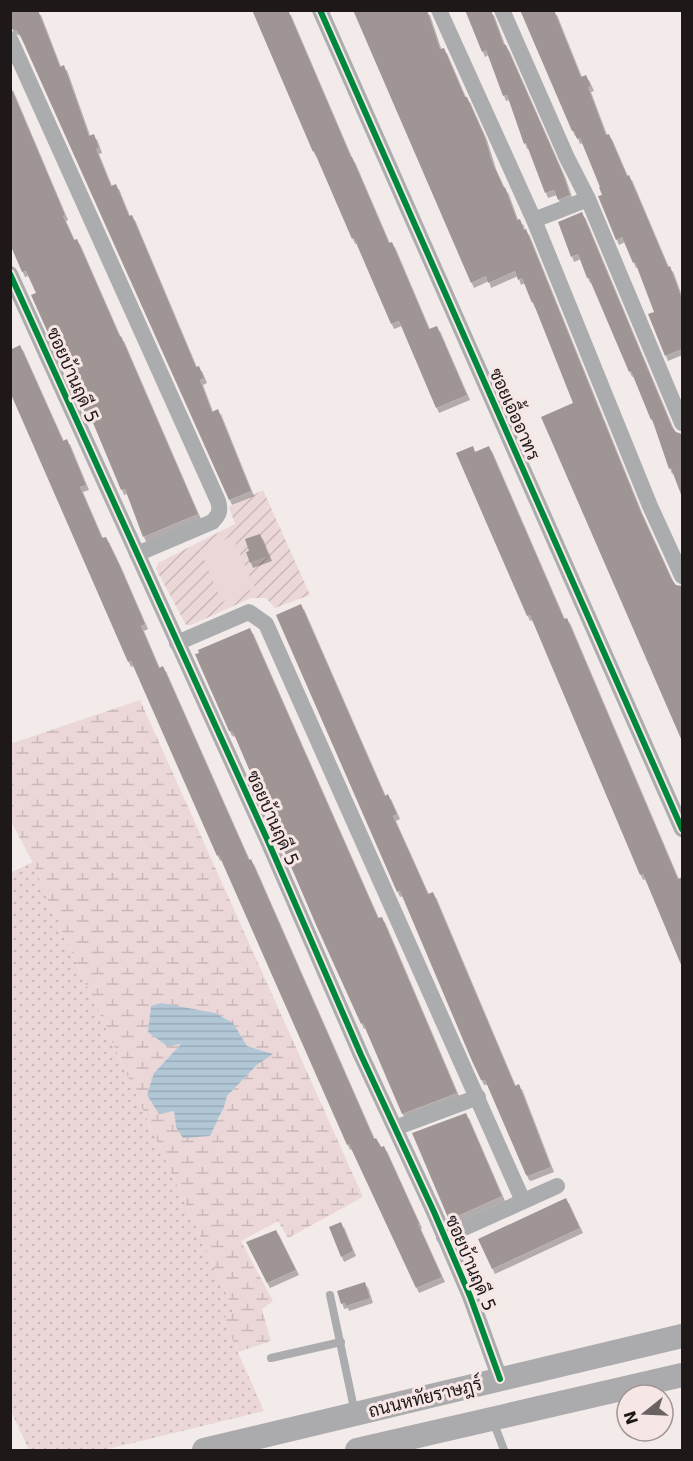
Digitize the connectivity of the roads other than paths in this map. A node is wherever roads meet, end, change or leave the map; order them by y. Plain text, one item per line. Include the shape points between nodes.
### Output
1 (320, 10) edge
2 (438, 10) edge
3 (502, 10) edge
4 (10, 39) edge
5 (588, 199) junction
6 (534, 220) junction
7 (10, 274) edge
8 (682, 423) edge
9 (137, 554) junction
10 (682, 576) edge
11 (177, 642) junction
12 (682, 829) edge
13 (478, 1097) junction
14 (395, 1128) junction
15 (556, 1185) dead end
16 (523, 1201) junction
17 (444, 1237) junction
18 (330, 1295) dead end
19 (682, 1336) edge
20 (341, 1342) junction
21 (271, 1358) dead end
22 (682, 1375) edge
23 (500, 1378) junction
24 (355, 1414) junction
25 (492, 1418) junction
26 (204, 1450) edge
27 (357, 1450) edge
28 (504, 1450) edge

1 - 12 street, ซอยเอื้ออาทร
2 - 6 street
3 - 5 street
4 - 9 street via 220,508 212,522
5 - 6 street
5 - 8 street
6 - 10 street
7 - 9 street, ซอยบ้านฤดี 5
9 - 11 street, ซอยบ้านฤดี 5
11 - 13 street via 249,612 266,624
11 - 14 street, ซอยบ้านฤดี 5
13 - 14 street
13 - 16 street
14 - 17 street, ซอยบ้านฤดี 5
15 - 16 street
16 - 17 street
17 - 23 street, ซอยบ้านฤดี 5
18 - 20 lane
19 - 23 main road, ถนนหทัยราษฎร์
20 - 21 lane
20 - 24 lane
22 - 25 main road, ถนนหทัยราษฎร์
23 - 24 main road, ถนนหทัยราษฎร์
24 - 26 main road, ถนนหทัยราษฎร์
25 - 27 main road, ถนนหทัยราษฎร์
25 - 28 lane

